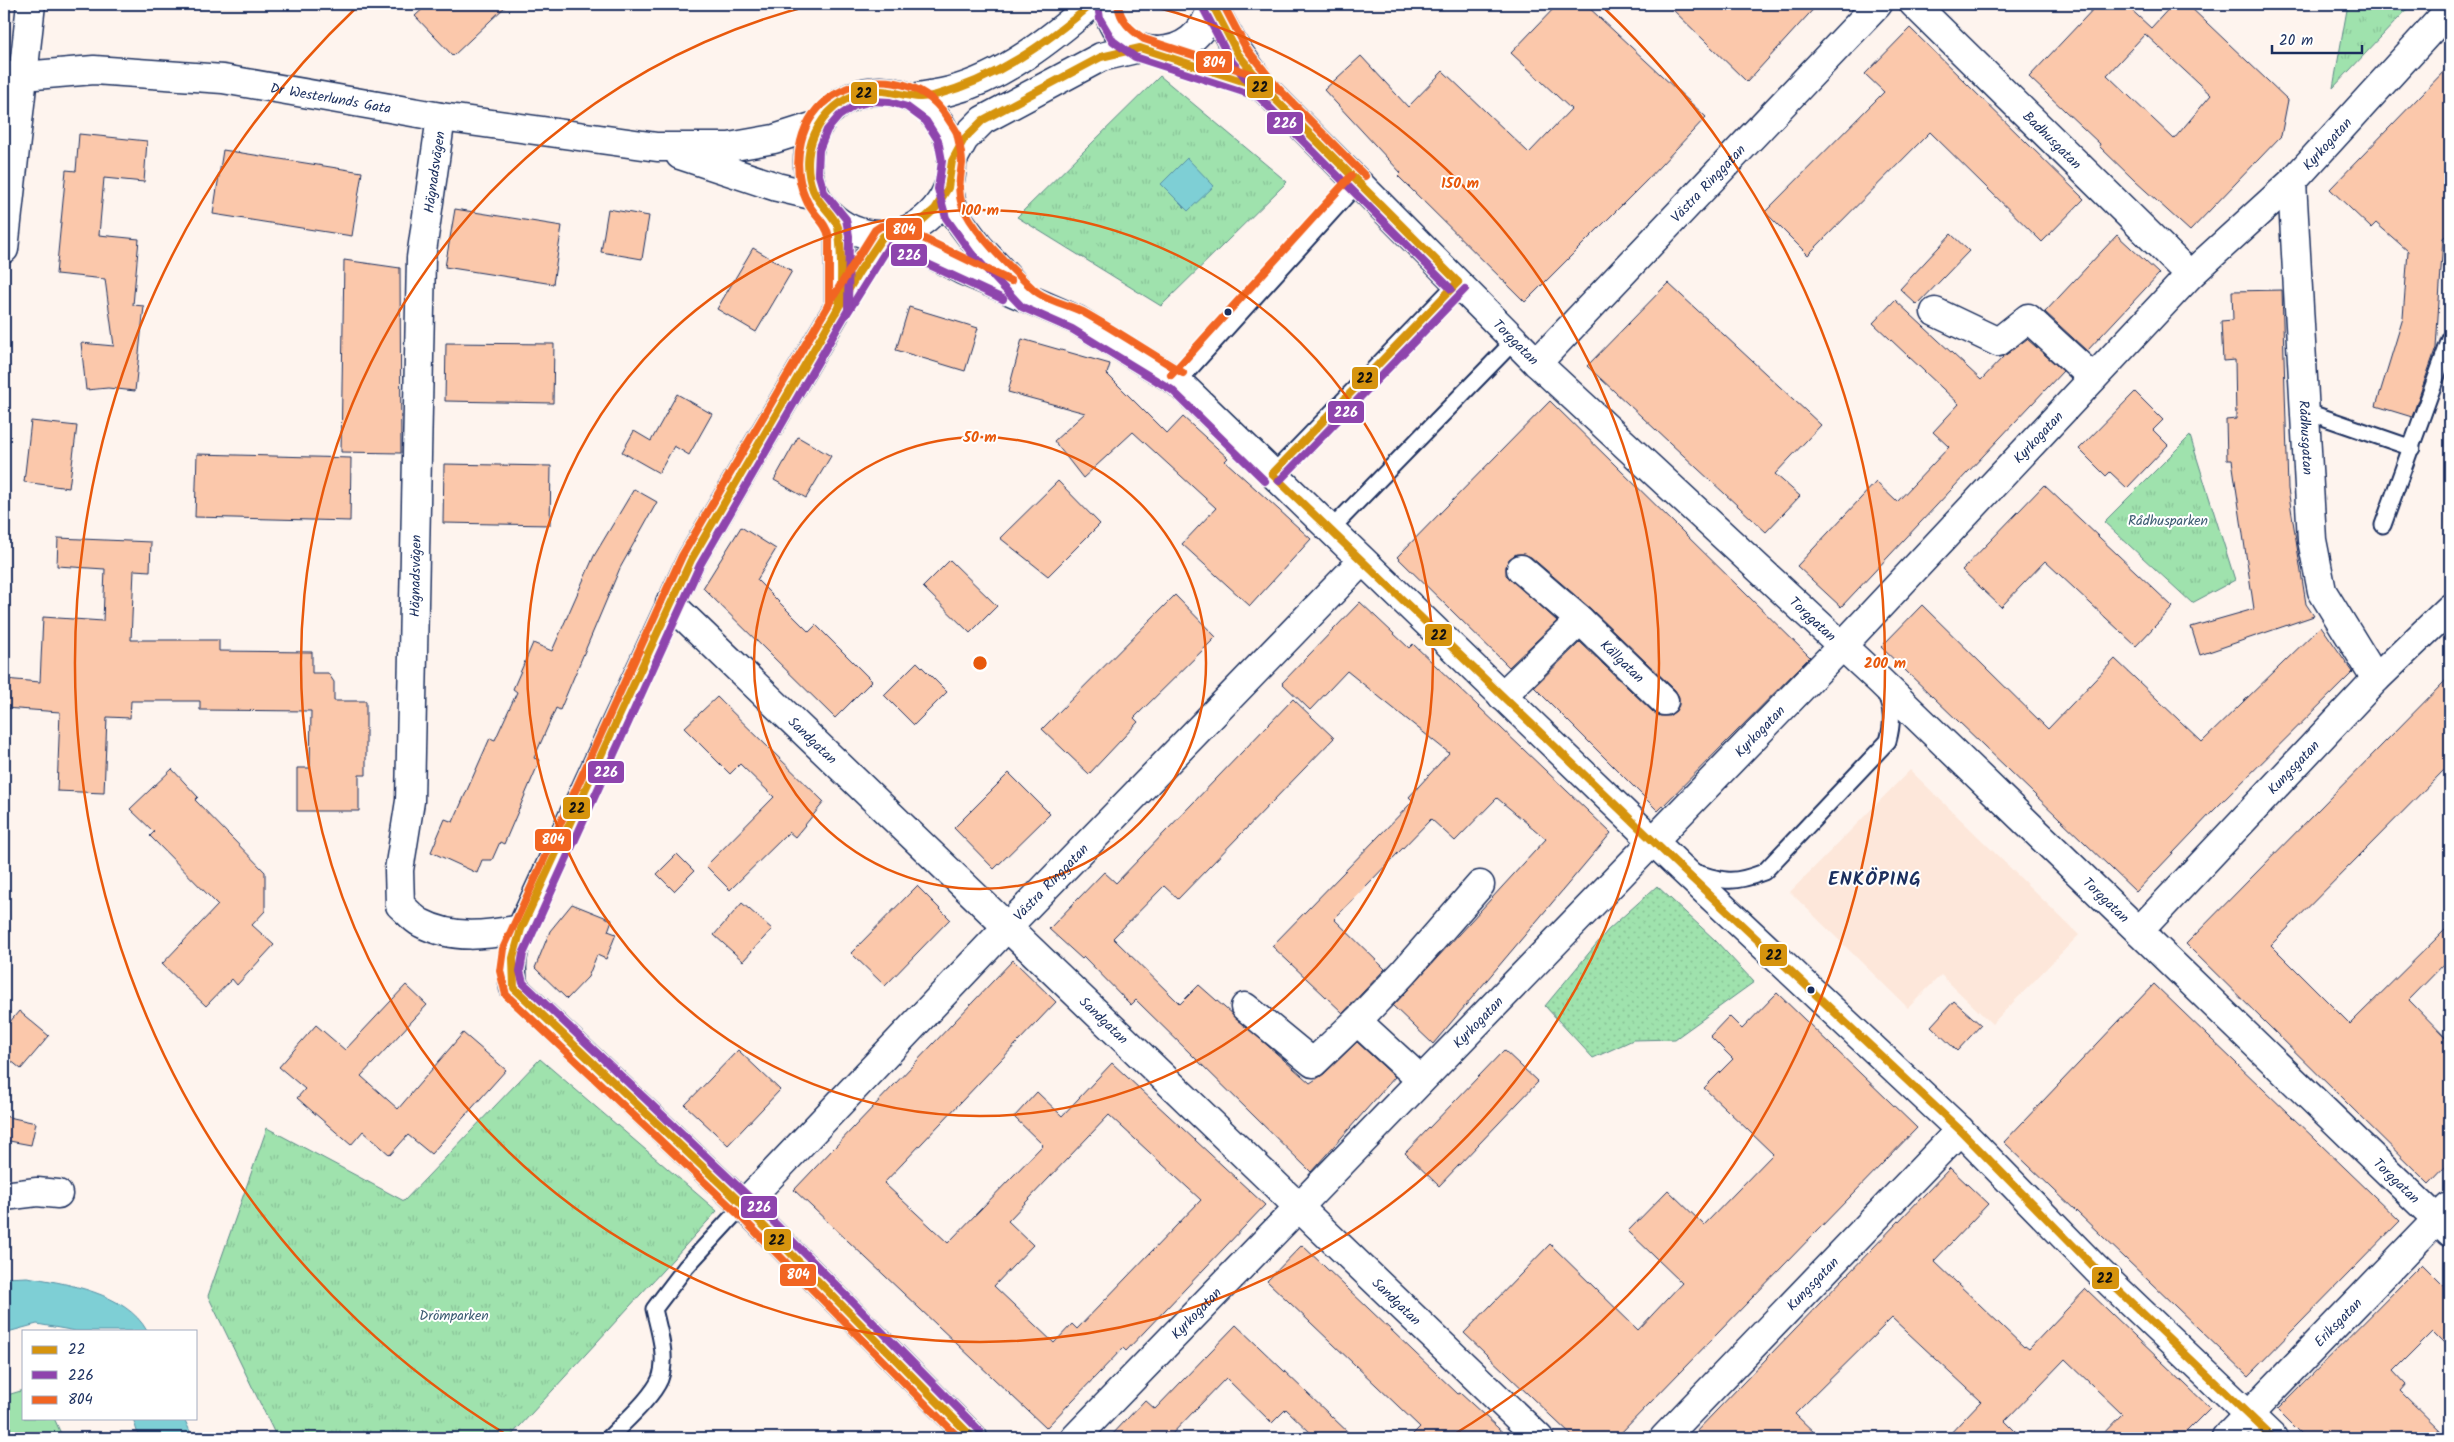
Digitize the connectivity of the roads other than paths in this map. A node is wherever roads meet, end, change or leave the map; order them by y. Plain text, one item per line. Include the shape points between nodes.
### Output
1 (31, 4) edge
2 (1092, 4) edge
3 (1108, 4) edge
4 (1212, 4) edge
5 (1878, 4) edge
6 (1914, 4) edge
7 (2450, 9) edge
8 (1148, 50) junction
9 (14, 75) edge
10 (1264, 88) junction
11 (912, 98) junction
12 (441, 117) junction
13 (818, 125) junction
14 (657, 147) junction
15 (952, 161) junction
16 (2292, 182) junction
17 (1358, 183) junction
18 (948, 188) junction
19 (815, 196) junction
20 (836, 221) junction
21 (888, 235) junction
22 (4, 249) edge
23 (2190, 275) junction
24 (1458, 282) junction
25 (1028, 299) junction
26 (839, 307) junction
27 (1935, 312) dead end
28 (1515, 340) junction
29 (2450, 340) edge
30 (1537, 363) junction
31 (2093, 378) junction
32 (1178, 382) junction
33 (2305, 411) junction
34 (2412, 448) junction
35 (1272, 474) junction
36 (2383, 525) dead end
37 (1330, 530) junction
38 (1362, 561) junction
39 (1521, 570) dead end
40 (670, 603) junction
41 (2450, 608) edge
42 (1580, 620) junction
43 (1842, 646) junction
44 (2376, 679) junction
45 (1879, 680) junction
46 (1502, 696) junction
47 (1664, 701) dead end
48 (1654, 841) junction
49 (1681, 868) junction
50 (1480, 885) dead end
51 (1008, 926) junction
52 (521, 929) junction
53 (2139, 930) junction
54 (1245, 1007) dead end
55 (1357, 1021) junction
56 (1422, 1080) junction
57 (1960, 1130) junction
58 (58, 1194) dead end
59 (4, 1196) edge
60 (743, 1205) junction
61 (1297, 1207) junction
62 (2446, 1219) edge
63 (2249, 1414) junction
64 (609, 1438) edge
65 (973, 1438) edge
66 (1075, 1438) edge
67 (1539, 1438) edge
68 (1664, 1438) edge
69 (2226, 1438) edge
70 (2273, 1438) edge

1 - 9 street
2 - 11 street via 1034,50 988,76 951,91
3 - 8 street via 1109,15 1121,35
4 - 8 street via 1208,20 1186,44 1172,50
4 - 10 street, Torggatan via 1234,46
5 - 30 street, Västra Ringgatan
6 - 23 street, Badhusgatan
7 - 16 street, Kyrkogatan
8 - 10 street, Torggatan
8 - 15 street via 1101,57 983,120 964,139
9 - 12 street, Dr Westerlunds Gata via 94,70 223,79
9 - 22 street
10 - 17 street, Torggatan
11 - 13 street via 892,92 871,91 850,97 832,108
11 - 15 street via 933,114 947,136
12 - 14 street, Dr Westerlunds Gata
12 - 52 street, Hägnadsvägen via 421,258 410,801 400,854 400,905 420,923 451,934 483,936
13 - 14 street, Dr Westerlunds Gata via 774,139 729,147
13 - 19 street via 809,148 808,172
14 - 19 street, Dr Westerlunds Gata via 777,187
15 - 18 street
16 - 23 street, Kyrkogatan
16 - 33 street, Rådhusgatan
17 - 24 street, Torggatan
17 - 32 lane
18 - 21 street via 936,209 917,226
18 - 25 street via 955,215 979,247
19 - 20 street
20 - 21 street via 850,230
20 - 26 street
21 - 25 street
21 - 26 street
23 - 31 street, Kyrkogatan
24 - 28 street, Torggatan
24 - 35 lane
25 - 32 street via 1077,320
26 - 40 street via 691,560
27 - 31 street via 1998,342 2028,318
28 - 30 street, Torggatan
28 - 37 lane
29 - 34 lane
30 - 43 street, Torggatan
31 - 43 street, Kyrkogatan
32 - 35 street
33 - 34 lane
33 - 44 street, Rådhusgatan via 2312,540 2322,591
34 - 36 lane
35 - 37 street
37 - 38 street
38 - 46 street
38 - 51 street, Västra Ringgatan
39 - 42 street, Källgatan
40 - 51 street, Sandgatan
40 - 52 street
41 - 44 street, Kungsgatan
42 - 46 street
42 - 47 street, Källgatan
43 - 45 street, Torggatan
43 - 48 street, Kyrkogatan
44 - 53 street, Kungsgatan
45 - 49 lane via 1889,701 1893,723 1888,741 1764,872 1744,880 1723,882
45 - 53 street, Torggatan
46 - 48 street
48 - 49 street
48 - 56 street, Kyrkogatan
49 - 57 street
50 - 55 street
51 - 60 street, Västra Ringgatan
51 - 61 street, Sandgatan
52 - 60 street via 512,951 510,971 514,988
53 - 62 street, Torggatan
54 - 55 street via 1314,1063
55 - 56 street
56 - 61 street, Kyrkogatan
57 - 63 street via 2096,1270
57 - 68 street, Kungsgatan
58 - 59 street via 36,1192
60 - 64 lane via 686,1267 654,1309 663,1352 660,1379 647,1398
60 - 65 street
61 - 66 street, Kyrkogatan
61 - 67 street, Sandgatan
62 - 63 street, Eriksgatan
63 - 69 street, Eriksgatan
63 - 70 street

